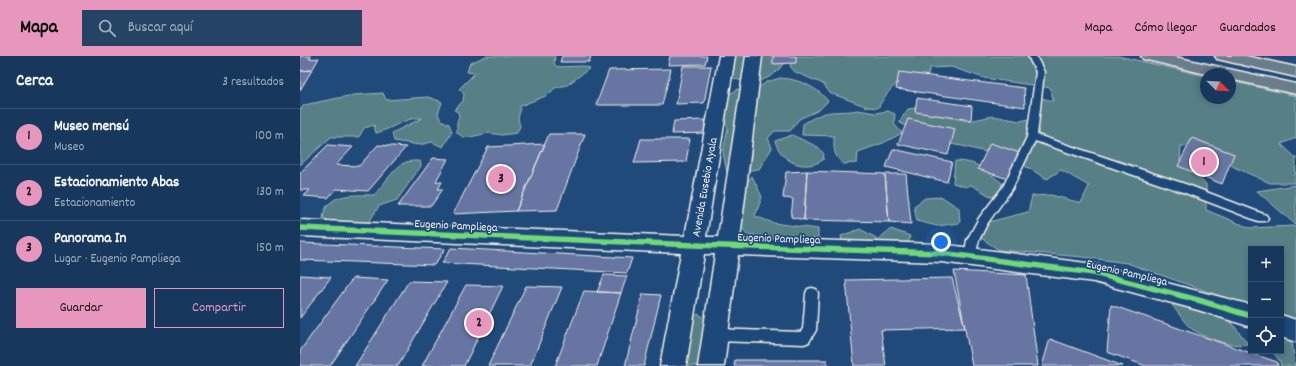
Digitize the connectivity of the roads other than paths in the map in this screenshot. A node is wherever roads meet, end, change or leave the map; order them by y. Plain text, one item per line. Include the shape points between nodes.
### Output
1 (727, 56) edge
2 (754, 56) edge
3 (1032, 56) edge
4 (1149, 56) edge
5 (1223, 56) edge
6 (1202, 68) edge
7 (1296, 72) edge
8 (1236, 76) edge
9 (1296, 89) edge
10 (1032, 137) junction
11 (1262, 218) dead end
12 (300, 228) edge
13 (694, 245) junction
14 (728, 246) junction
15 (970, 257) junction
16 (812, 293) dead end
17 (1248, 315) edge
18 (1284, 327) edge
19 (1296, 330) edge
20 (715, 335) junction
21 (673, 366) edge
22 (711, 366) edge

1 - 13 street, Avenida Eusebio Ayala
2 - 14 street
3 - 10 lane via 1040,72
4 - 6 main road
5 - 7 main road
8 - 9 main road
10 - 11 lane via 1184,188
10 - 15 lane via 1007,188 983,221 973,240
12 - 13 street, Eugenio Pampliega
13 - 14 street, Eugenio Pampliega
13 - 21 street, Avenida Eusebio Ayala
14 - 15 street, Eugenio Pampliega via 941,253
14 - 20 street
15 - 17 street, Eugenio Pampliega via 1094,273
16 - 20 lane via 809,330 804,338
18 - 19 street
20 - 22 street

